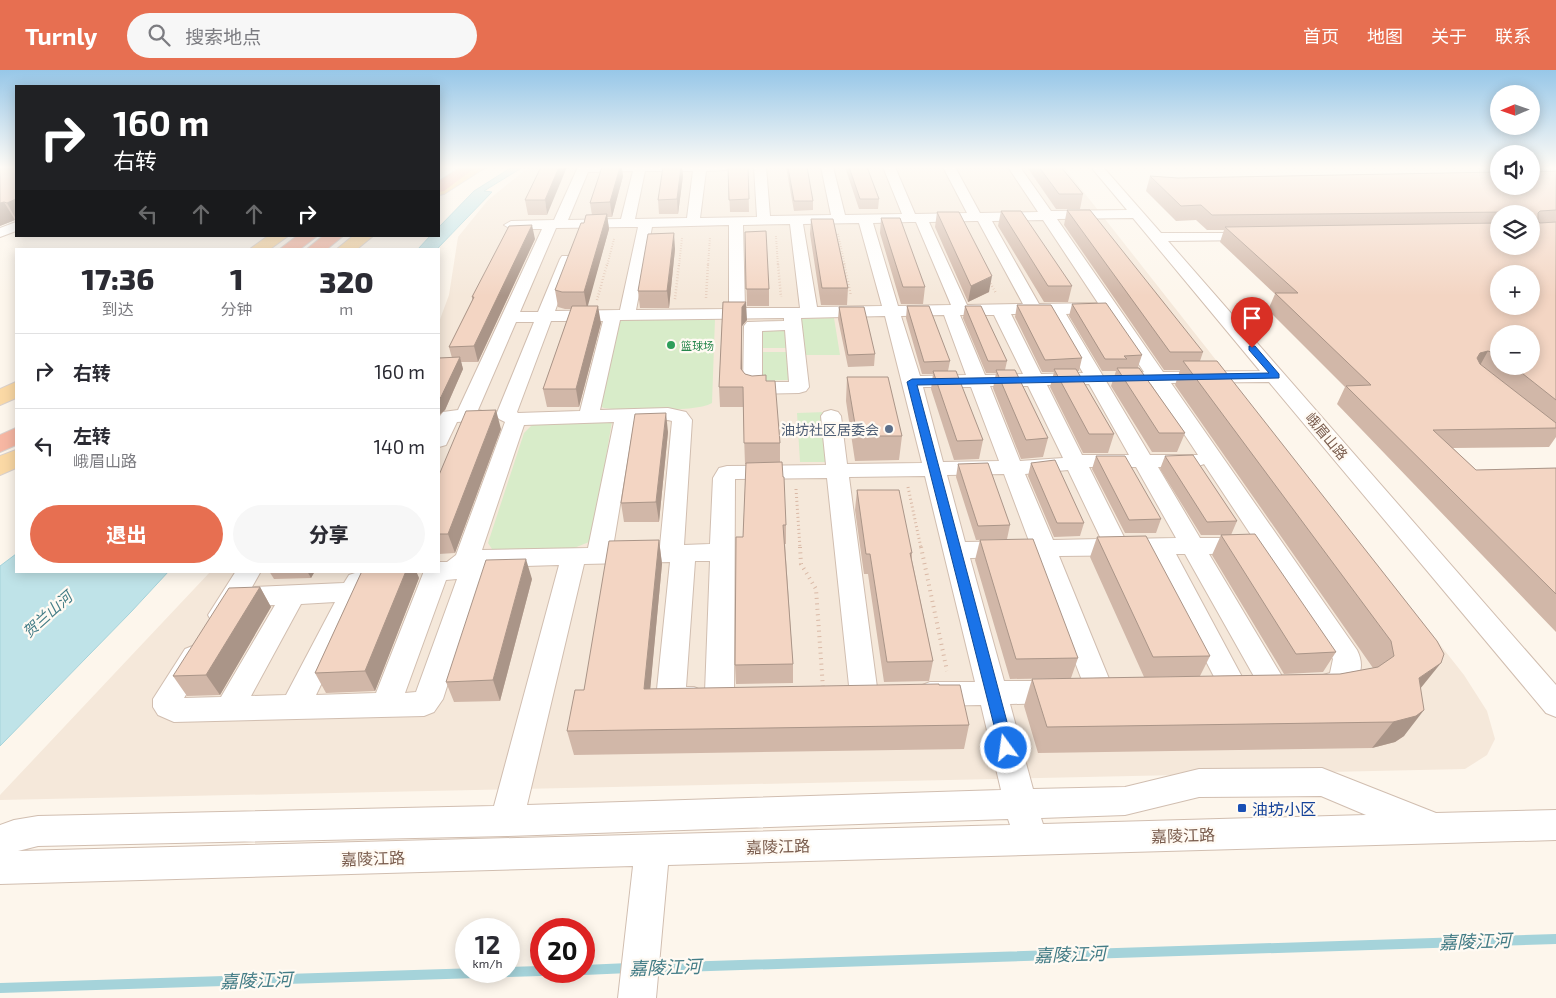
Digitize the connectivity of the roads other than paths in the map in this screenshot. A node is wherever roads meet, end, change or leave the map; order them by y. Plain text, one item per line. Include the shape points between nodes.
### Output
1 (562, 210) edge
2 (626, 210) edge
3 (691, 210) edge
4 (767, 210) edge
5 (835, 210) edge
6 (911, 210) edge
7 (976, 210) edge
8 (1032, 210) edge
9 (1135, 210) edge
10 (1138, 214) junction
11 (1020, 216) junction
12 (980, 217) junction
13 (915, 218) junction
14 (837, 219) junction
15 (865, 219) junction
16 (796, 220) junction
17 (736, 221) junction
18 (769, 221) junction
19 (688, 222) junction
20 (622, 223) junction
21 (646, 223) junction
22 (555, 224) junction
23 (580, 224) junction
24 (1038, 224) junction
25 (511, 225) edge
26 (15, 226) edge
27 (0, 233) edge
28 (1264, 236) edge
29 (278, 237) edge
30 (307, 237) edge
31 (334, 237) edge
32 (363, 237) edge
33 (1157, 237) junction
34 (260, 248) edge
35 (290, 248) edge
36 (317, 248) edge
37 (347, 248) edge
38 (1071, 293) edge
39 (1044, 308) junction
40 (1082, 308) junction
41 (1109, 308) junction
42 (1002, 309) junction
43 (956, 310) junction
44 (891, 311) junction
45 (737, 313) junction
46 (620, 315) junction
47 (544, 316) junction
48 (794, 316) junction
49 (509, 317) junction
50 (1276, 376) junction
51 (1156, 378) junction
52 (1113, 379) junction
53 (1035, 380) junction
54 (979, 381) junction
55 (912, 382) junction
56 (15, 390) edge
57 (0, 398) edge
58 (15, 416) edge
59 (465, 416) junction
60 (625, 416) junction
61 (830, 416) dead end
62 (511, 417) junction
63 (588, 417) junction
64 (0, 425) edge
65 (441, 430) edge
66 (15, 436) edge
67 (0, 445) edge
68 (15, 458) edge
69 (1212, 460) junction
70 (1144, 461) junction
71 (1076, 463) junction
72 (0, 467) edge
73 (1013, 468) junction
74 (934, 470) junction
75 (837, 471) junction
76 (1270, 544) junction
77 (1159, 546) junction
78 (1192, 546) junction
79 (1117, 547) junction
80 (1044, 548) junction
81 (955, 550) junction
82 (722, 552) junction
83 (677, 554) junction
84 (586, 556) junction
85 (467, 559) junction
86 (440, 571) edge
87 (248, 573) edge
88 (374, 573) edge
89 (437, 573) edge
90 (352, 592) junction
91 (293, 595) junction
92 (233, 597) junction
93 (1234, 688) junction
94 (1275, 688) junction
95 (1206, 689) edge
96 (992, 693) junction
97 (884, 695) junction
98 (824, 696) edge
99 (386, 703) junction
100 (1556, 705) edge
101 (295, 707) junction
102 (230, 708) junction
103 (1021, 804) junction
104 (507, 821) junction
105 (1556, 825) edge
106 (1436, 828) junction
107 (1030, 839) junction
108 (0, 844) edge
109 (652, 850) junction
110 (0, 868) edge
111 (637, 998) edge

1 - 22 street
2 - 20 street
3 - 19 street
4 - 18 street
5 - 14 street
6 - 13 street
7 - 12 street
8 - 24 street
9 - 10 street, 峨眉山路
10 - 24 street
10 - 33 street, 峨眉山路
11 - 12 street
11 - 24 street
11 - 24 street
12 - 13 street
12 - 39 street
13 - 15 street
13 - 43 street
14 - 15 street
14 - 16 street
15 - 44 street
16 - 18 street
16 - 48 street
17 - 18 street
17 - 19 street
17 - 45 street
19 - 21 street
20 - 21 street
20 - 23 street
21 - 46 street
22 - 23 street
22 - 25 street
22 - 49 street
23 - 47 street
24 - 41 street
26 - 27 street
28 - 33 street
29 - 34 main road
30 - 35 highway
31 - 36 highway
32 - 37 main road
33 - 50 street, 峨眉山路
38 - 40 street
39 - 40 street
39 - 42 street
39 - 52 street
40 - 41 street
41 - 51 street
42 - 43 street
42 - 53 street
43 - 44 street
43 - 54 street
44 - 48 street
44 - 55 street
45 - 46 street
45 - 48 street
46 - 47 street
46 - 63 street
47 - 49 street
47 - 62 street
49 - 59 street
50 - 51 street
50 - 100 street, 峨眉山路
51 - 52 street
51 - 69 street
52 - 53 street
52 - 70 street
53 - 54 street
53 - 71 street
54 - 55 street
54 - 73 street
55 - 74 street
56 - 57 main road
58 - 64 highway
59 - 62 street
59 - 65 street via 450,416
60 - 63 street
60 - 83 street via 668,414 682,420
60 - 84 street
61 - 75 street
62 - 63 street
62 - 85 street
66 - 67 highway
68 - 72 main road
69 - 70 street
69 - 76 street
70 - 71 street
70 - 78 street
71 - 73 street
71 - 79 street
73 - 74 street
73 - 80 street
74 - 75 street
74 - 81 street
75 - 82 street via 727,473 724,478
75 - 97 street
76 - 78 street
76 - 94 street via 1347,658 1344,677 1337,685
77 - 78 street
77 - 79 street
77 - 93 street
78 - 94 street
79 - 80 street
80 - 81 street
80 - 96 street via 1110,691
81 - 96 street
82 - 83 street
82 - 83 street via 729,698 671,699
83 - 84 street
84 - 85 street
84 - 104 street
85 - 86 street via 453,571
85 - 99 street via 473,568 428,698 424,704 416,705
87 - 92 street
88 - 90 street via 358,581
89 - 99 street
90 - 91 street
90 - 101 street
91 - 92 street
91 - 102 street
92 - 102 street via 168,699 168,707 174,710
93 - 94 street
93 - 95 street
96 - 97 street
96 - 103 street
97 - 98 street
99 - 101 street
101 - 102 street
103 - 104 street
103 - 106 street via 1125,800 1200,783 1322,782
103 - 107 street
104 - 108 street via 38,831 14,835
105 - 106 street, 嘉陵江路
106 - 107 street, 嘉陵江路
107 - 109 street, 嘉陵江路
109 - 110 street, 嘉陵江路
109 - 111 street

